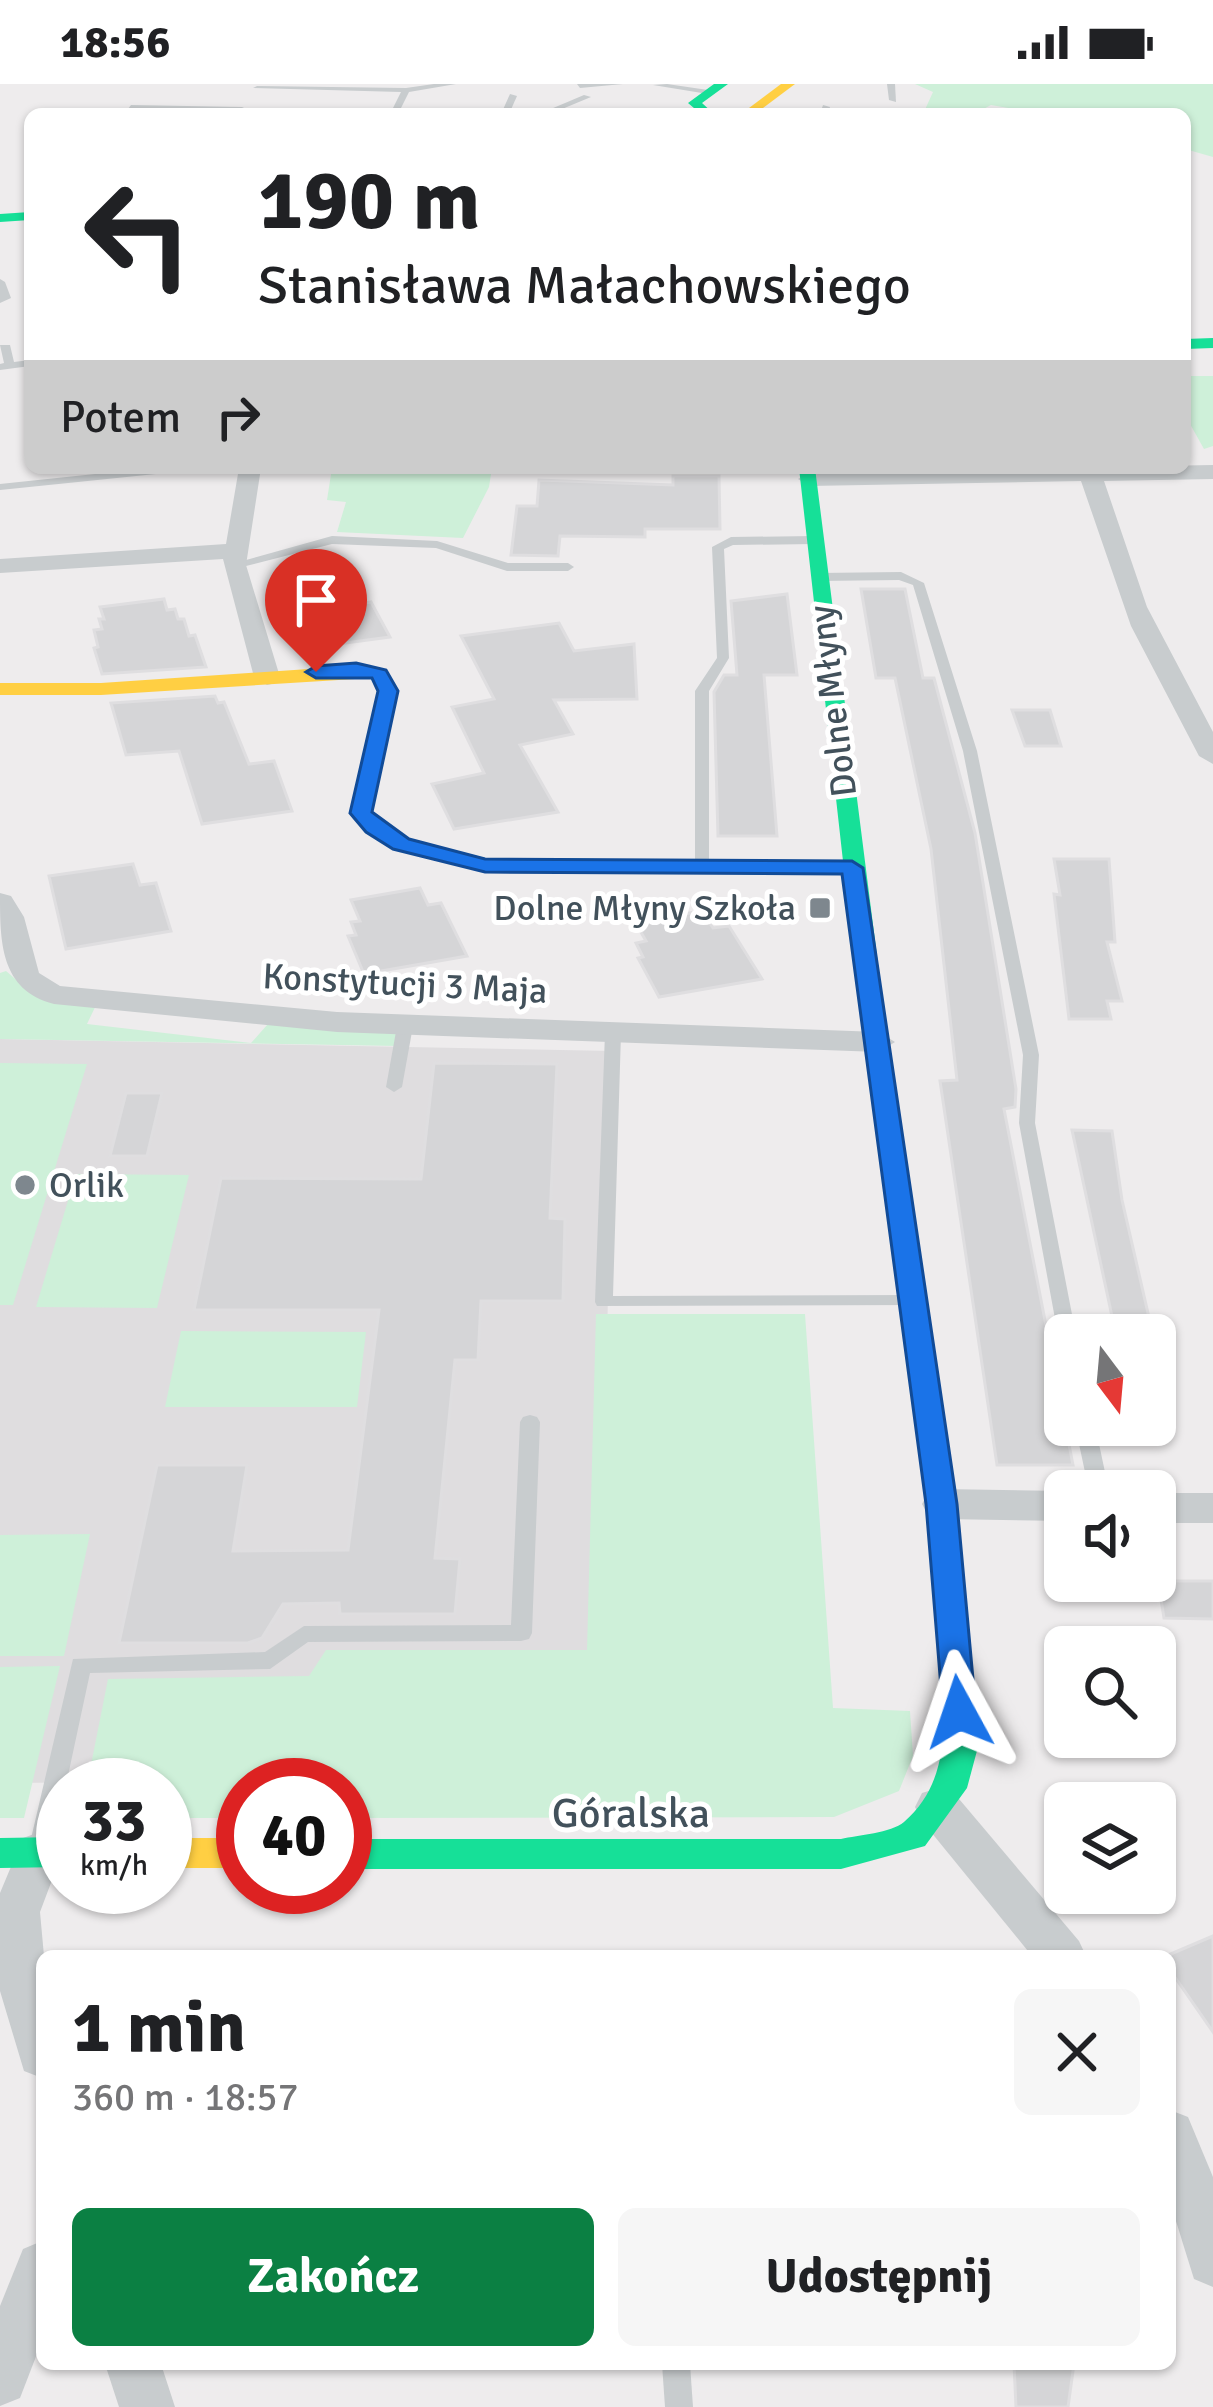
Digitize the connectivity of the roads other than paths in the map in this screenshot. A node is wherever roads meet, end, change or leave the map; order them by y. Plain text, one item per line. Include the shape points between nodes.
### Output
1 (452, 84) edge
2 (619, 84) edge
3 (789, 84) edge
4 (891, 84) edge
5 (258, 86) edge
6 (580, 86) edge
7 (657, 86) edge
8 (406, 90) junction
9 (513, 96) dead end
10 (713, 97) edge
11 (587, 98) dead end
12 (893, 100) dead end
13 (131, 107) dead end
14 (153, 108) edge
15 (397, 108) edge
16 (508, 108) edge
17 (560, 108) edge
18 (755, 108) edge
19 (0, 282) edge
20 (0, 300) edge
21 (0, 348) edge
22 (5, 366) edge
23 (127, 474) edge
24 (249, 474) edge
25 (808, 474) edge
26 (1089, 474) edge
27 (0, 487) edge
28 (814, 540) junction
29 (234, 558) junction
30 (0, 566) edge
31 (568, 568) dead end
32 (818, 577) junction
33 (267, 677) junction
34 (0, 689) edge
35 (1213, 756) edge
36 (702, 866) junction
37 (852, 868) junction
38 (0, 902) edge
39 (405, 1026) junction
40 (614, 1034) junction
41 (879, 1042) junction
42 (394, 1087) dead end
43 (913, 1301) junction
44 (1063, 1314) edge
45 (530, 1422) dead end
46 (942, 1504) junction
47 (1044, 1506) edge
48 (1176, 1508) edge
49 (1213, 1508) edge
50 (926, 1822) junction
51 (34, 1853) edge
52 (372, 1854) edge
53 (1056, 1950) edge
54 (36, 2033) edge
55 (1176, 2149) edge
56 (1213, 2260) edge
57 (36, 2284) edge
58 (135, 2370) edge
59 (676, 2370) edge
60 (0, 2378) edge
61 (147, 2407) edge
62 (679, 2407) edge

1 - 8 lane
2 - 6 lane
3 - 18 street
4 - 12 lane
5 - 8 lane
7 - 10 lane
8 - 15 lane
9 - 16 lane
11 - 17 lane
13 - 14 lane
19 - 20 lane
21 - 22 lane via 6,347
23 - 27 lane
24 - 29 street
25 - 28 street, Dolne Młyny
26 - 35 street via 1132,602
28 - 32 street, Dolne Młyny
28 - 36 lane via 718,548 723,658 702,691
29 - 30 street
29 - 31 lane via 332,540 437,545 507,568
29 - 33 street
32 - 37 street, Dolne Młyny
32 - 44 lane via 918,583 970,751 1031,1055 1027,1123
33 - 34 street
33 - 36 street via 379,674 386,709 361,813 401,844 485,865
36 - 37 street
37 - 41 street, Dolne Młyny
38 - 39 street, Konstytucji 3 Maja via 6,971 27,989
39 - 40 street, Konstytucji 3 Maja
39 - 42 lane
40 - 41 street, Konstytucji 3 Maja
40 - 43 lane via 604,1302
41 - 43 street, Dolne Młyny
43 - 46 street, Dolne Młyny
45 - 51 lane via 521,1633 304,1634 270,1660 81,1665
46 - 47 street
46 - 50 street, Dolne Młyny via 961,1747 955,1778
48 - 49 street
50 - 52 street, Góralska via 841,1854
50 - 53 street
51 - 54 street via 16,1912
55 - 56 street
57 - 60 street
58 - 61 street
59 - 62 lane

